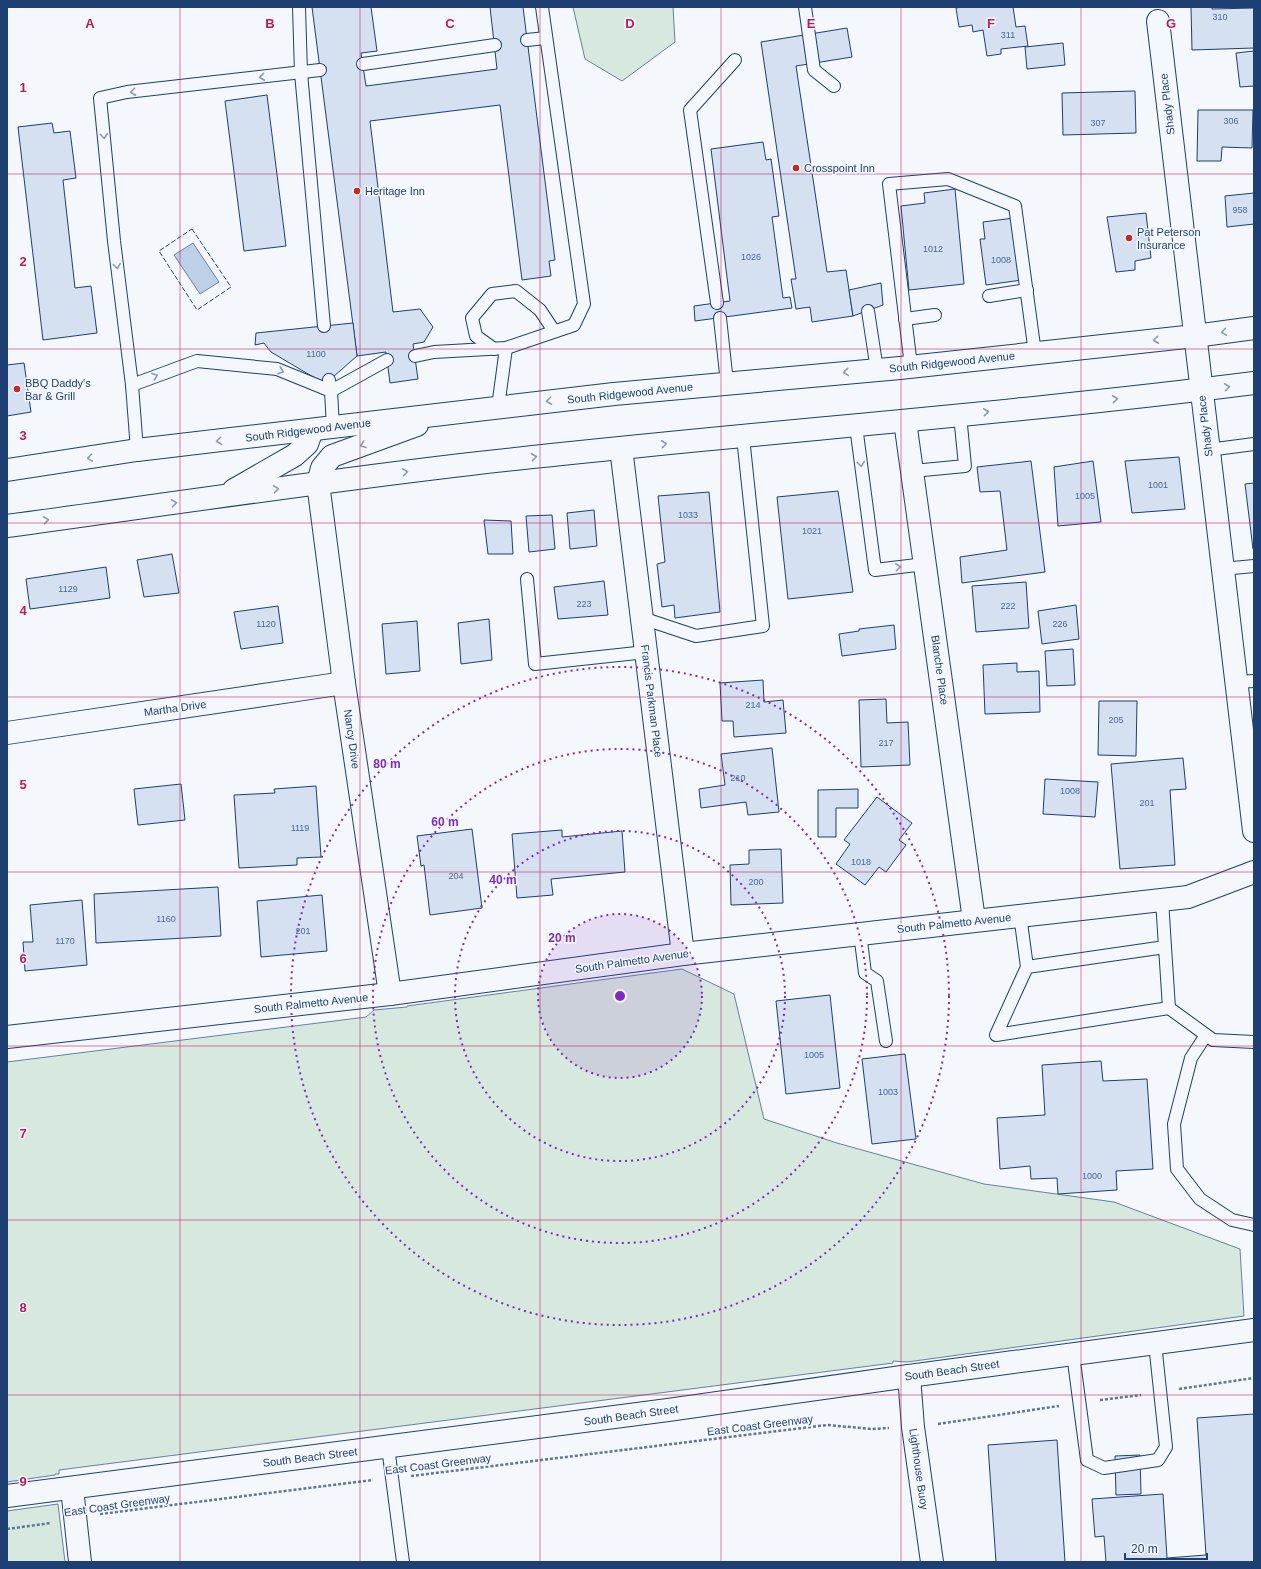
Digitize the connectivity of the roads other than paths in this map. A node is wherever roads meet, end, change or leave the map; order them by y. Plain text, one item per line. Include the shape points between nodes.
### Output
1 (299, 7) edge
2 (542, 7) edge
3 (805, 7) edge
4 (1158, 21) dead end
5 (546, 38) junction
6 (527, 40) dead end
7 (494, 45) dead end
8 (735, 60) dead end
9 (363, 64) dead end
10 (320, 70) dead end
11 (301, 73) junction
12 (834, 86) dead end
13 (1027, 290) junction
14 (989, 296) dead end
15 (717, 303) dead end
16 (868, 311) dead end
17 (935, 315) dead end
18 (720, 318) dead end
19 (905, 320) junction
20 (324, 326) dead end
21 (1254, 328) edge
22 (554, 331) junction
23 (1195, 336) junction
24 (500, 349) junction
25 (1035, 353) junction
26 (415, 356) dead end
27 (387, 360) dead end
28 (910, 366) junction
29 (877, 370) junction
30 (727, 383) junction
31 (1254, 383) edge
32 (132, 385) junction
33 (330, 385) junction
34 (1201, 390) junction
35 (498, 407) junction
36 (452, 412) junction
37 (960, 415) junction
38 (905, 421) junction
39 (856, 426) junction
40 (333, 427) junction
41 (312, 430) junction
42 (743, 436) junction
43 (1254, 444) edge
44 (621, 448) junction
45 (138, 450) junction
46 (1208, 450) junction
47 (7, 470) edge
48 (912, 471) junction
49 (318, 483) junction
50 (224, 496) junction
51 (7, 526) edge
52 (925, 564) junction
53 (1254, 566) edge
54 (1222, 570) junction
55 (527, 579) dead end
56 (642, 618) junction
57 (646, 652) junction
58 (1245, 682) edge
59 (344, 683) junction
60 (7, 733) edge
61 (1254, 831) edge
62 (1254, 872) edge
63 (1162, 900) junction
64 (1020, 915) junction
65 (974, 920) junction
66 (860, 933) junction
67 (1165, 947) junction
68 (683, 954) junction
69 (1027, 967) junction
70 (390, 994) junction
71 (1169, 1008) junction
72 (1206, 1035) junction
73 (7, 1037) edge
74 (886, 1041) dead end
75 (1254, 1042) edge
76 (1254, 1225) edge
77 (1254, 1330) edge
78 (1155, 1343) junction
79 (1073, 1354) junction
80 (909, 1376) junction
81 (388, 1447) junction
82 (72, 1488) junction
83 (7, 1496) edge
84 (80, 1562) edge
85 (403, 1562) edge
86 (932, 1562) edge

1 - 11 lane
2 - 5 lane
3 - 12 lane via 814,70
4 - 23 street, Shady Place
5 - 6 lane
5 - 22 lane via 584,304 574,325
7 - 9 lane
8 - 15 lane via 690,110
10 - 11 lane
11 - 20 lane
11 -> 32 lane via 127,92 100,98
13 - 14 lane
13 - 19 lane via 1015,206 948,179 889,184
13 - 25 lane
16 - 29 lane
17 - 19 lane
18 - 30 lane
19 - 28 lane
21 -> 23 street, South Ridgewood Avenue
22 - 24 lane
22 - 24 lane via 540,310 516,291 492,294 472,318 476,336
23 -> 25 street, South Ridgewood Avenue
23 - 34 street, Shady Place
24 - 26 lane via 434,352
24 - 35 lane
25 - 28 street, South Ridgewood Avenue
27 - 33 lane
28 - 29 street, South Ridgewood Avenue
29 -> 30 street, South Ridgewood Avenue
30 -> 35 street, South Ridgewood Avenue
34 -> 31 street
32 -> 33 lane via 197,360 277,369
32 - 45 lane
33 - 40 lane
37 -> 34 street
34 - 46 street, Shady Place
35 - 36 street, South Ridgewood Avenue
36 - 40 street, South Ridgewood Avenue
36 -> 49 street via 332,456 322,468
37 - 38 street
37 - 48 lane via 965,466
38 - 39 street
38 - 48 street, Blanche Place
39 - 42 street
39 -> 52 lane via 875,570
40 - 41 street, South Ridgewood Avenue
41 -> 45 street, South Ridgewood Avenue
41 - 50 street via 307,444 295,455
44 -> 42 street
42 - 56 lane via 763,626 696,636
43 - 46 lane
49 -> 44 street
44 - 56 street, Francis Parkman Place
45 -> 47 street, South Ridgewood Avenue
46 - 54 street, Shady Place
48 - 52 street, Blanche Place
50 -> 49 street
49 - 59 street, Nancy Drive
51 -> 50 street
52 - 65 street, Blanche Place
53 - 54 lane
54 - 58 street, Shady Place
55 - 57 lane via 536,664
56 - 57 street, Francis Parkman Place
57 - 68 street, Francis Parkman Place
58 - 61 street, Shady Place
59 - 60 street, Martha Drive
59 - 70 street, Nancy Drive
62 - 63 street, South Palmetto Avenue via 1188,897
63 - 64 street, South Palmetto Avenue
63 - 67 lane
64 - 65 street, South Palmetto Avenue
64 - 69 lane
65 - 66 street, South Palmetto Avenue
66 - 68 street, South Palmetto Avenue
66 - 74 lane via 865,972 877,981
67 - 69 lane
67 - 71 lane
68 - 70 street, South Palmetto Avenue
69 - 71 lane via 996,1035
70 - 73 street, South Palmetto Avenue
71 - 72 lane
72 - 75 lane via 1214,1040
72 - 76 lane via 1191,1058 1174,1124 1177,1169 1200,1199 1232,1220
77 - 78 street, South Beach Street
78 - 79 street, South Beach Street
78 - 79 lane via 1166,1447 1158,1460 1104,1468 1087,1460
79 - 80 street, South Beach Street
80 - 81 street, South Beach Street
80 - 86 street, Lighthouse Buoy via 913,1427
81 - 82 street, South Beach Street
81 - 85 lane
82 - 83 street, South Beach Street
82 - 84 street

